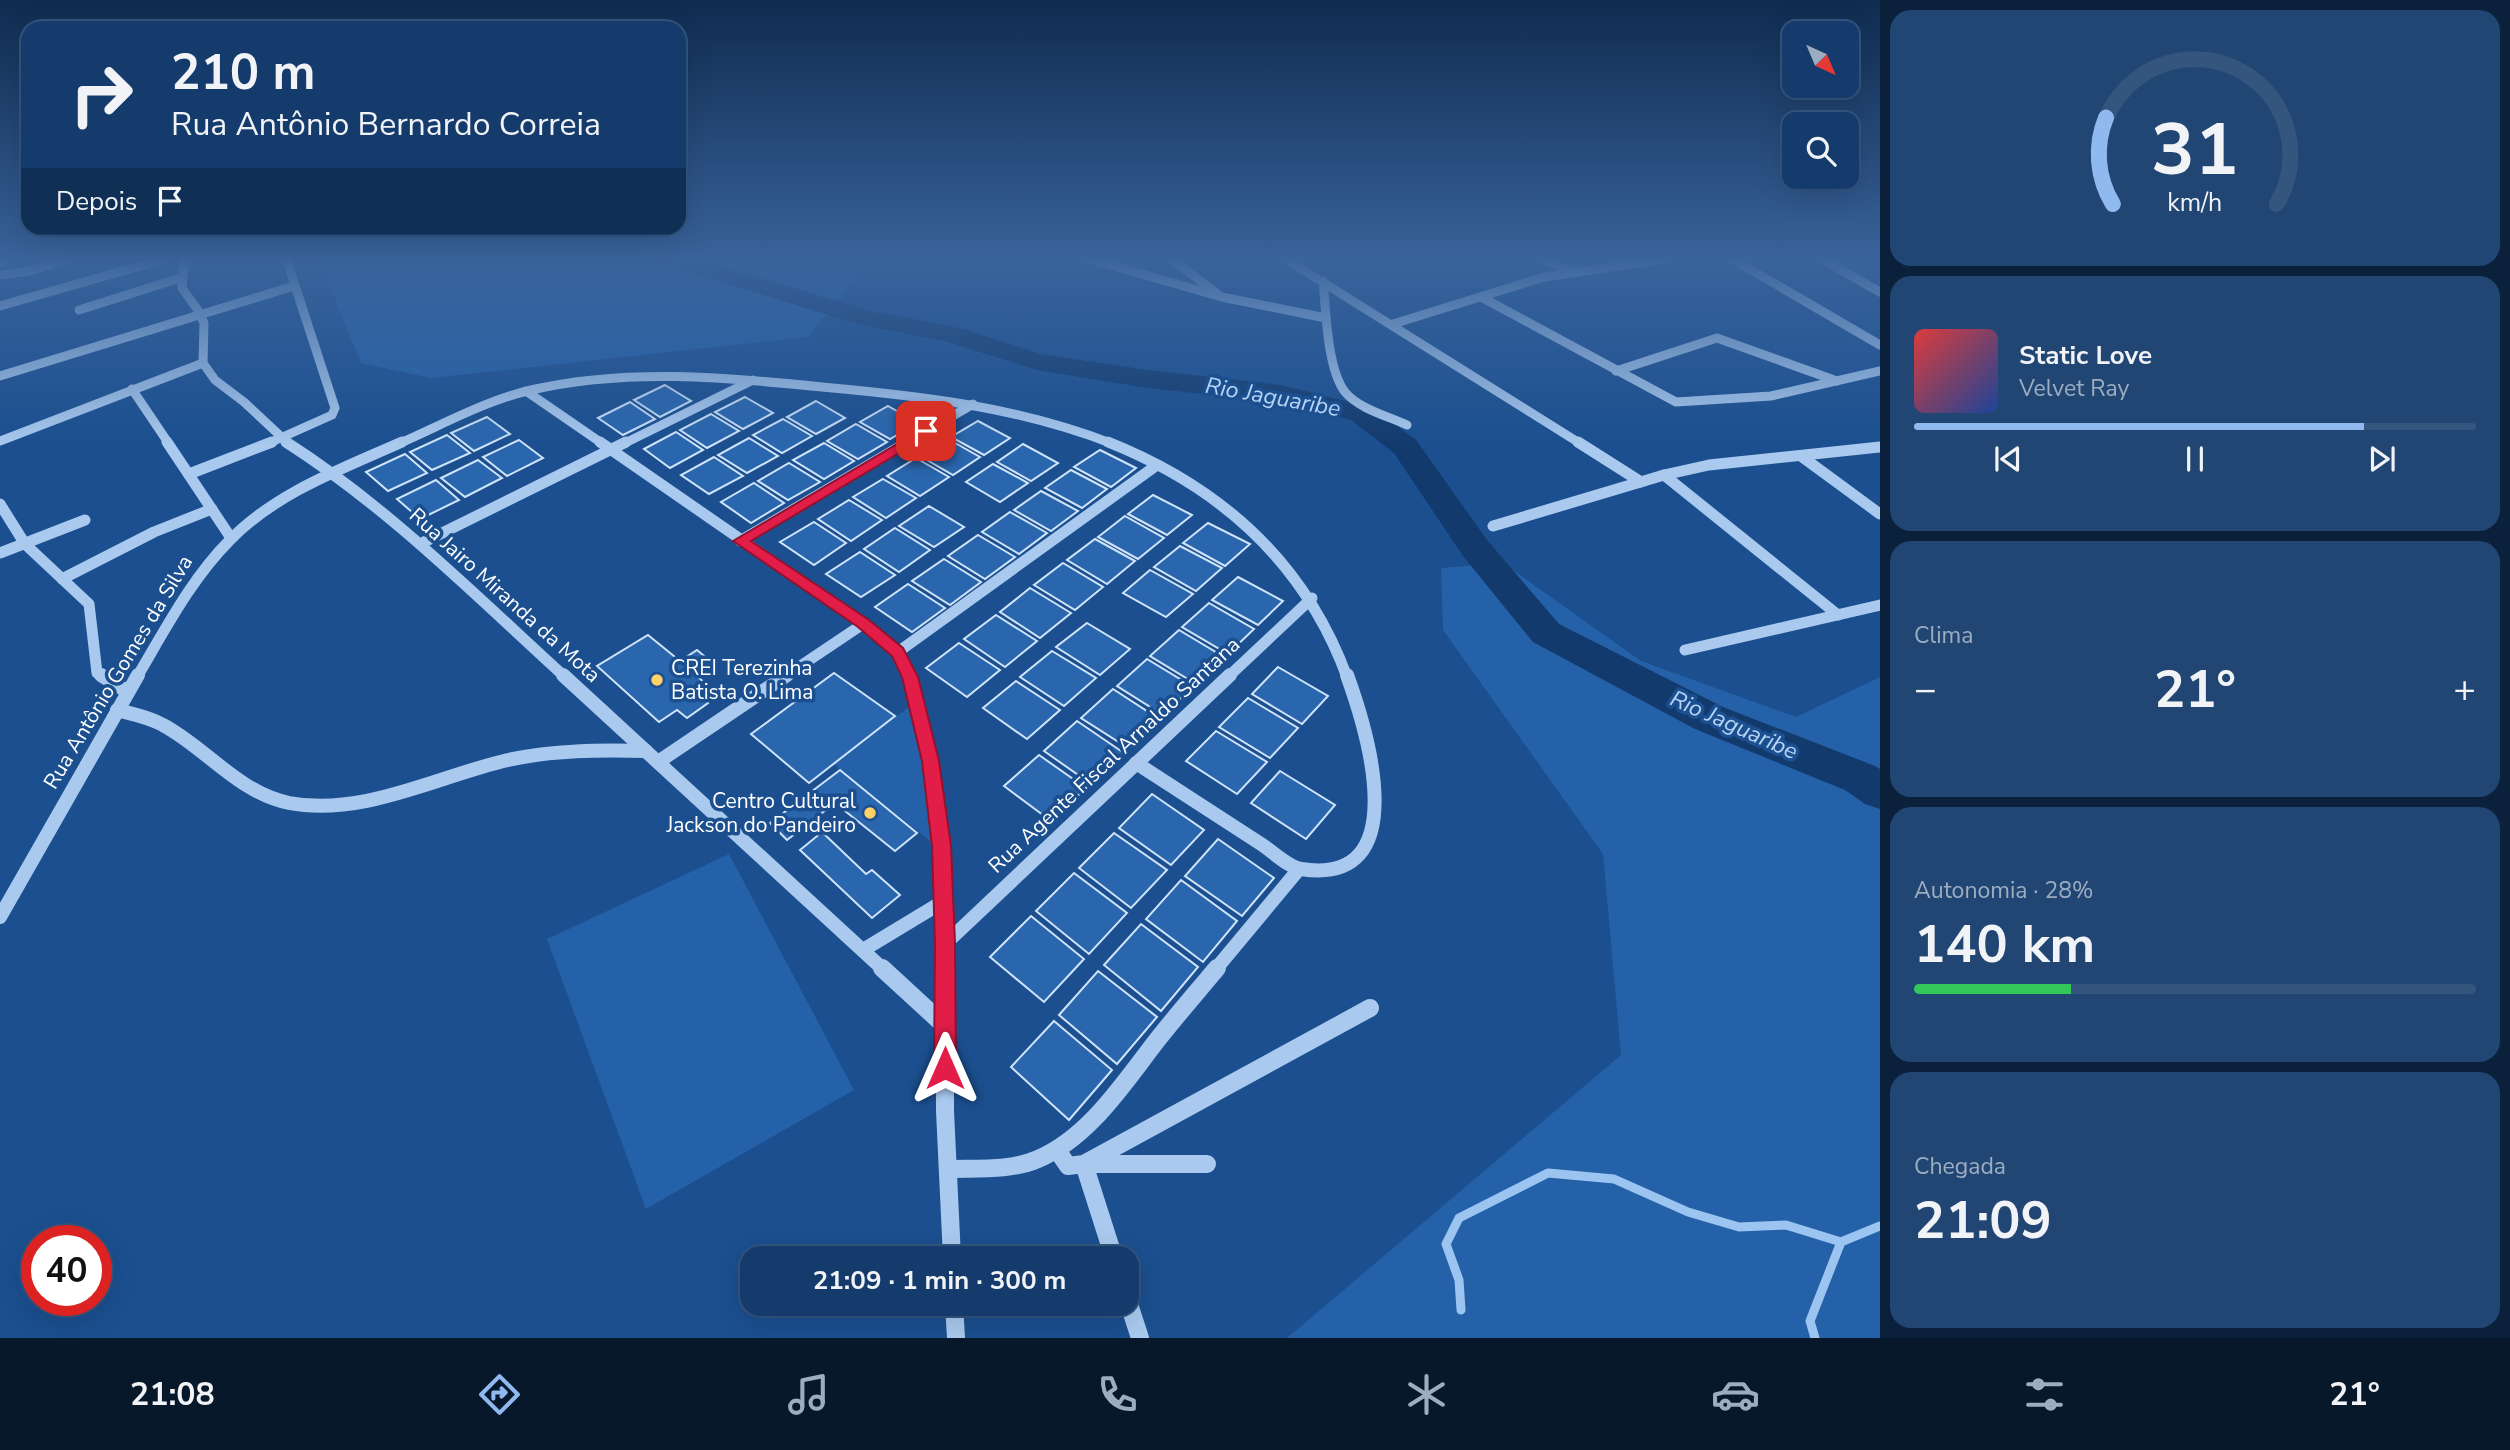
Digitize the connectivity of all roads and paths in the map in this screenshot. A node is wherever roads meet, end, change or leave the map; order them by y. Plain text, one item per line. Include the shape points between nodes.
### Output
1 (186, 320) edge
2 (202, 320) edge
3 (306, 320) edge
4 (1327, 320) edge
5 (1387, 320) edge
6 (1405, 320) edge
7 (1524, 320) edge
8 (1838, 320) edge
9 (1393, 324) junction
10 (1717, 338) joint
11 (1880, 345) edge
12 (203, 363) junction
13 (1616, 371) junction
14 (1880, 371) edge
15 (0, 376) edge
16 (754, 380) junction
17 (1837, 381) junction
18 (132, 389) junction
19 (526, 391) junction
20 (1659, 395) joint
21 (973, 404) junction
22 (1407, 425) dead end
23 (281, 439) junction
24 (0, 441) edge
25 (1880, 447) edge
26 (610, 451) junction
27 (1801, 456) junction
28 (1157, 465) junction
29 (334, 473) junction
30 (189, 474) junction
31 (1664, 475) junction
32 (1641, 482) junction
33 (0, 504) edge
34 (212, 509) junction
35 (1880, 514) edge
36 (85, 520) dead end
37 (1493, 526) dead end
38 (231, 538) junction
39 (740, 541) junction
40 (25, 544) junction
41 (420, 544) junction
42 (0, 553) edge
43 (62, 579) junction
44 (1312, 598) junction
45 (1880, 605) edge
46 (1838, 615) junction
47 (863, 624) junction
48 (1685, 650) dead end
49 (898, 652) junction
50 (128, 692) junction
51 (117, 710) junction
52 (646, 751) junction
53 (658, 762) junction
54 (1136, 763) junction
55 (1299, 869) junction
56 (944, 901) junction
57 (0, 916) edge
58 (945, 944) junction
59 (863, 950) junction
60 (1370, 1008) dead end
61 (944, 1025) junction
62 (1057, 1150) junction
63 (1084, 1164) junction
64 (1207, 1164) dead end
65 (948, 1169) junction
66 (951, 1246) edge
67 (1110, 1246) edge
68 (955, 1316) edge
69 (1133, 1316) edge
70 (956, 1338) edge
71 (1140, 1338) edge

1 - 15 street
2 - 12 street via 206,335
3 - 23 street via 335,408 324,421
4 - 22 street via 1343,390
5 - 9 street
6 - 9 street
7 - 13 street
8 - 11 street
9 - 32 street
10 - 13 street
10 - 17 street
12 - 18 street
12 - 23 street, Rua Jairo Miranda da Mota via 215,380
13 - 20 street
14 - 17 street
16 - 19 street via 650,376
16 - 21 street
16 - 26 street
17 - 20 street via 1735,401 1684,403
18 - 24 street
18 - 30 street
19 - 26 street
19 - 29 street, Rua Antônio Gomes da Silva
21 - 28 street via 1050,422
21 - 39 street
23 - 29 street, Rua Jairo Miranda da Mota
23 - 30 street
25 - 27 street
26 - 39 street
26 - 41 street
27 - 31 street via 1709,465
27 - 35 street
28 - 44 street via 1210,497 1253,531 1290,567
28 - 49 street
29 - 38 street, Rua Antônio Gomes da Silva via 271,506
29 - 41 street, Rua Jairo Miranda da Mota
30 - 34 street
31 - 32 street
31 - 46 street
32 - 37 street
33 - 40 street
34 - 38 street
34 - 43 street via 154,531
36 - 40 street
38 - 50 street, Rua Antônio Gomes da Silva via 173,617
39 - 47 street
40 - 42 street
40 - 43 street
41 - 52 street, Rua Jairo Miranda da Mota
43 - 50 street via 89,604 97,673
44 - 54 street, Rua Agente Fiscal Arnaldo Santana
44 - 55 street via 1350,677 1362,716 1376,809 1373,834 1362,858 1347,867 1312,872
45 - 46 street
46 - 48 street
47 - 49 street
47 - 53 street
49 - 56 street via 920,710 931,761
50 - 51 street, Rua Antônio Gomes da Silva
51 - 52 street via 166,727 263,794 313,806 376,796 509,760 589,751
51 - 57 street, Rua Antônio Gomes da Silva
52 - 53 street, Rua Jairo Miranda da Mota
53 - 59 street, Rua Jairo Miranda da Mota
54 - 55 street
54 - 58 street, Rua Agente Fiscal Arnaldo Santana
55 - 62 street via 1123,1082
56 - 58 street
56 - 59 street
58 - 61 street
59 - 61 street, Rua Jairo Miranda da Mota
60 - 63 street
61 - 65 street
62 - 63 street via 1068,1166
62 - 65 street via 1025,1163
63 - 64 street
63 - 67 street
65 - 66 street
68 - 70 street
69 - 71 street

